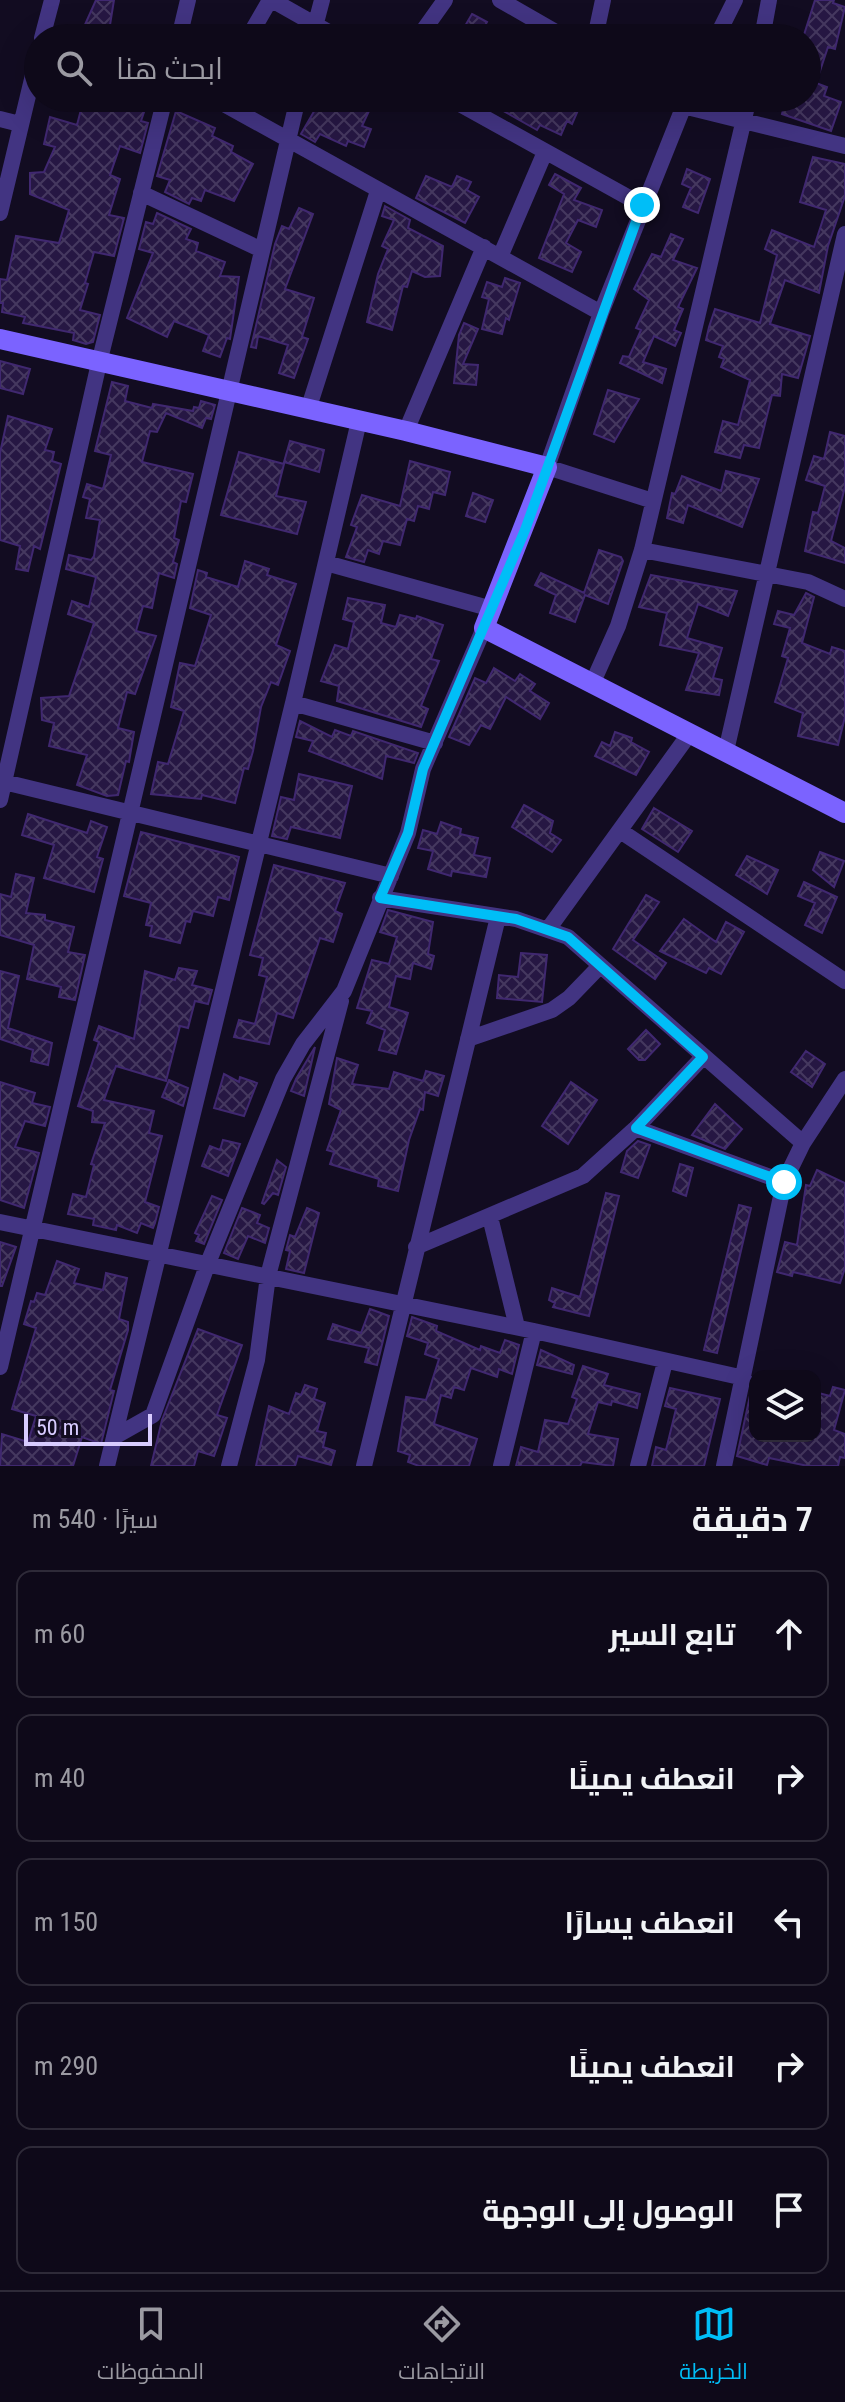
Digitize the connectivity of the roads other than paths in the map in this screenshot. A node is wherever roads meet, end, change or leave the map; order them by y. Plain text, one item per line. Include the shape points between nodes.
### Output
1 (52, 0) edge
2 (188, 0) edge
3 (271, 0) edge
4 (322, 0) edge
5 (445, 0) edge
6 (500, 0) edge
7 (603, 0) edge
8 (735, 0) edge
9 (769, 0) edge
10 (46, 24) edge
11 (182, 24) edge
12 (256, 24) edge
13 (303, 24) edge
14 (316, 24) edge
15 (428, 24) edge
16 (542, 24) edge
17 (598, 24) edge
18 (723, 24) edge
19 (765, 24) edge
20 (24, 108) edge
21 (161, 112) edge
22 (238, 112) edge
23 (294, 112) edge
24 (474, 112) edge
25 (676, 112) edge
26 (715, 112) edge
27 (746, 112) edge
28 (0, 119) edge
29 (744, 121) junction
30 (20, 124) junction
31 (287, 140) junction
32 (845, 146) edge
33 (545, 152) junction
34 (378, 191) junction
35 (141, 193) junction
36 (642, 205) junction
37 (0, 213) edge
38 (845, 234) edge
39 (484, 247) junction
40 (262, 250) junction
41 (500, 257) junction
42 (601, 313) junction
43 (0, 339) edge
44 (99, 363) junction
45 (231, 391) junction
46 (308, 410) junction
47 (359, 421) junction
48 (406, 431) junction
49 (547, 467) junction
50 (653, 501) junction
51 (642, 550) junction
52 (326, 563) junction
53 (768, 574) junction
54 (845, 599) edge
55 (488, 619) junction
56 (593, 682) junction
57 (293, 703) junction
58 (690, 733) junction
59 (435, 743) junction
60 (726, 751) junction
61 (2, 782) edge
62 (0, 800) edge
63 (132, 813) junction
64 (845, 813) edge
65 (622, 832) junction
66 (257, 845) junction
67 (391, 876) junction
68 (380, 898) junction
69 (498, 917) junction
70 (549, 928) junction
71 (600, 966) junction
72 (845, 981) edge
73 (344, 991) junction
74 (468, 1039) junction
75 (703, 1057) junction
76 (845, 1079) edge
77 (636, 1128) junction
78 (803, 1143) junction
79 (784, 1182) junction
80 (490, 1217) junction
81 (0, 1222) edge
82 (30, 1229) junction
83 (416, 1247) junction
84 (161, 1255) junction
85 (208, 1263) junction
86 (268, 1276) junction
87 (403, 1303) junction
88 (517, 1327) junction
89 (534, 1331) junction
90 (665, 1362) junction
91 (0, 1367) edge
92 (744, 1378) junction
93 (114, 1437) junction
94 (107, 1466) edge
95 (229, 1466) edge
96 (364, 1466) edge
97 (501, 1466) edge
98 (638, 1466) edge
99 (724, 1466) edge

1 - 10 street
2 - 11 street
3 - 12 street
3 - 13 street
4 - 14 street
5 - 15 street
6 - 16 street
7 - 17 street
8 - 18 street
9 - 19 street
20 - 30 street
21 - 35 street
22 - 31 street
23 - 31 street
24 - 33 street
25 - 36 street
26 - 29 street
27 - 29 street
28 - 30 street
29 - 32 street
29 - 50 street
30 - 37 street
31 - 34 street
31 - 40 street
33 - 36 street
33 - 41 street
34 - 39 street
34 - 46 street
35 - 40 street
35 - 44 street
36 - 42 street
38 - 53 street
39 - 41 street
39 - 48 street
40 - 45 street
41 - 42 street
42 - 49 street
43 - 44 street
44 - 45 street
44 - 61 street
45 - 46 street
45 - 63 street
46 - 47 street
47 - 48 street
47 - 52 street
48 - 49 street
49 - 50 street
49 - 55 street
50 - 51 street
51 - 53 street
51 - 56 street
52 - 55 street
52 - 57 street
53 - 54 street via 808,582
53 - 60 street
55 - 56 street
55 - 59 street
56 - 58 street
57 - 59 street
57 - 66 street
58 - 60 street
58 - 65 street
59 - 67 street
60 - 64 street
61 - 62 street
61 - 63 street
63 - 66 street
63 - 82 street
65 - 70 street
65 - 72 street
66 - 67 street
66 - 84 street
67 - 68 street
68 - 69 street
68 - 73 street
69 - 70 street
69 - 74 street
70 - 71 street via 568,937
71 - 74 street via 552,1010
71 - 75 street
73 - 85 street via 283,1079
73 - 86 street
74 - 83 street
75 - 77 street
75 - 78 street
76 - 78 street
77 - 79 street
77 - 80 street via 583,1176
78 - 79 street
79 - 92 street
80 - 83 street
80 - 88 street
81 - 82 street
82 - 84 street
82 - 91 street
83 - 87 street
84 - 85 street
84 - 93 street
85 - 86 street
85 - 93 street via 153,1415
86 - 87 street
86 - 95 street via 257,1360
87 - 88 street
87 - 96 street
88 - 89 street
89 - 90 street
89 - 97 street
90 - 92 street
90 - 98 street
92 - 99 street
93 - 94 street

